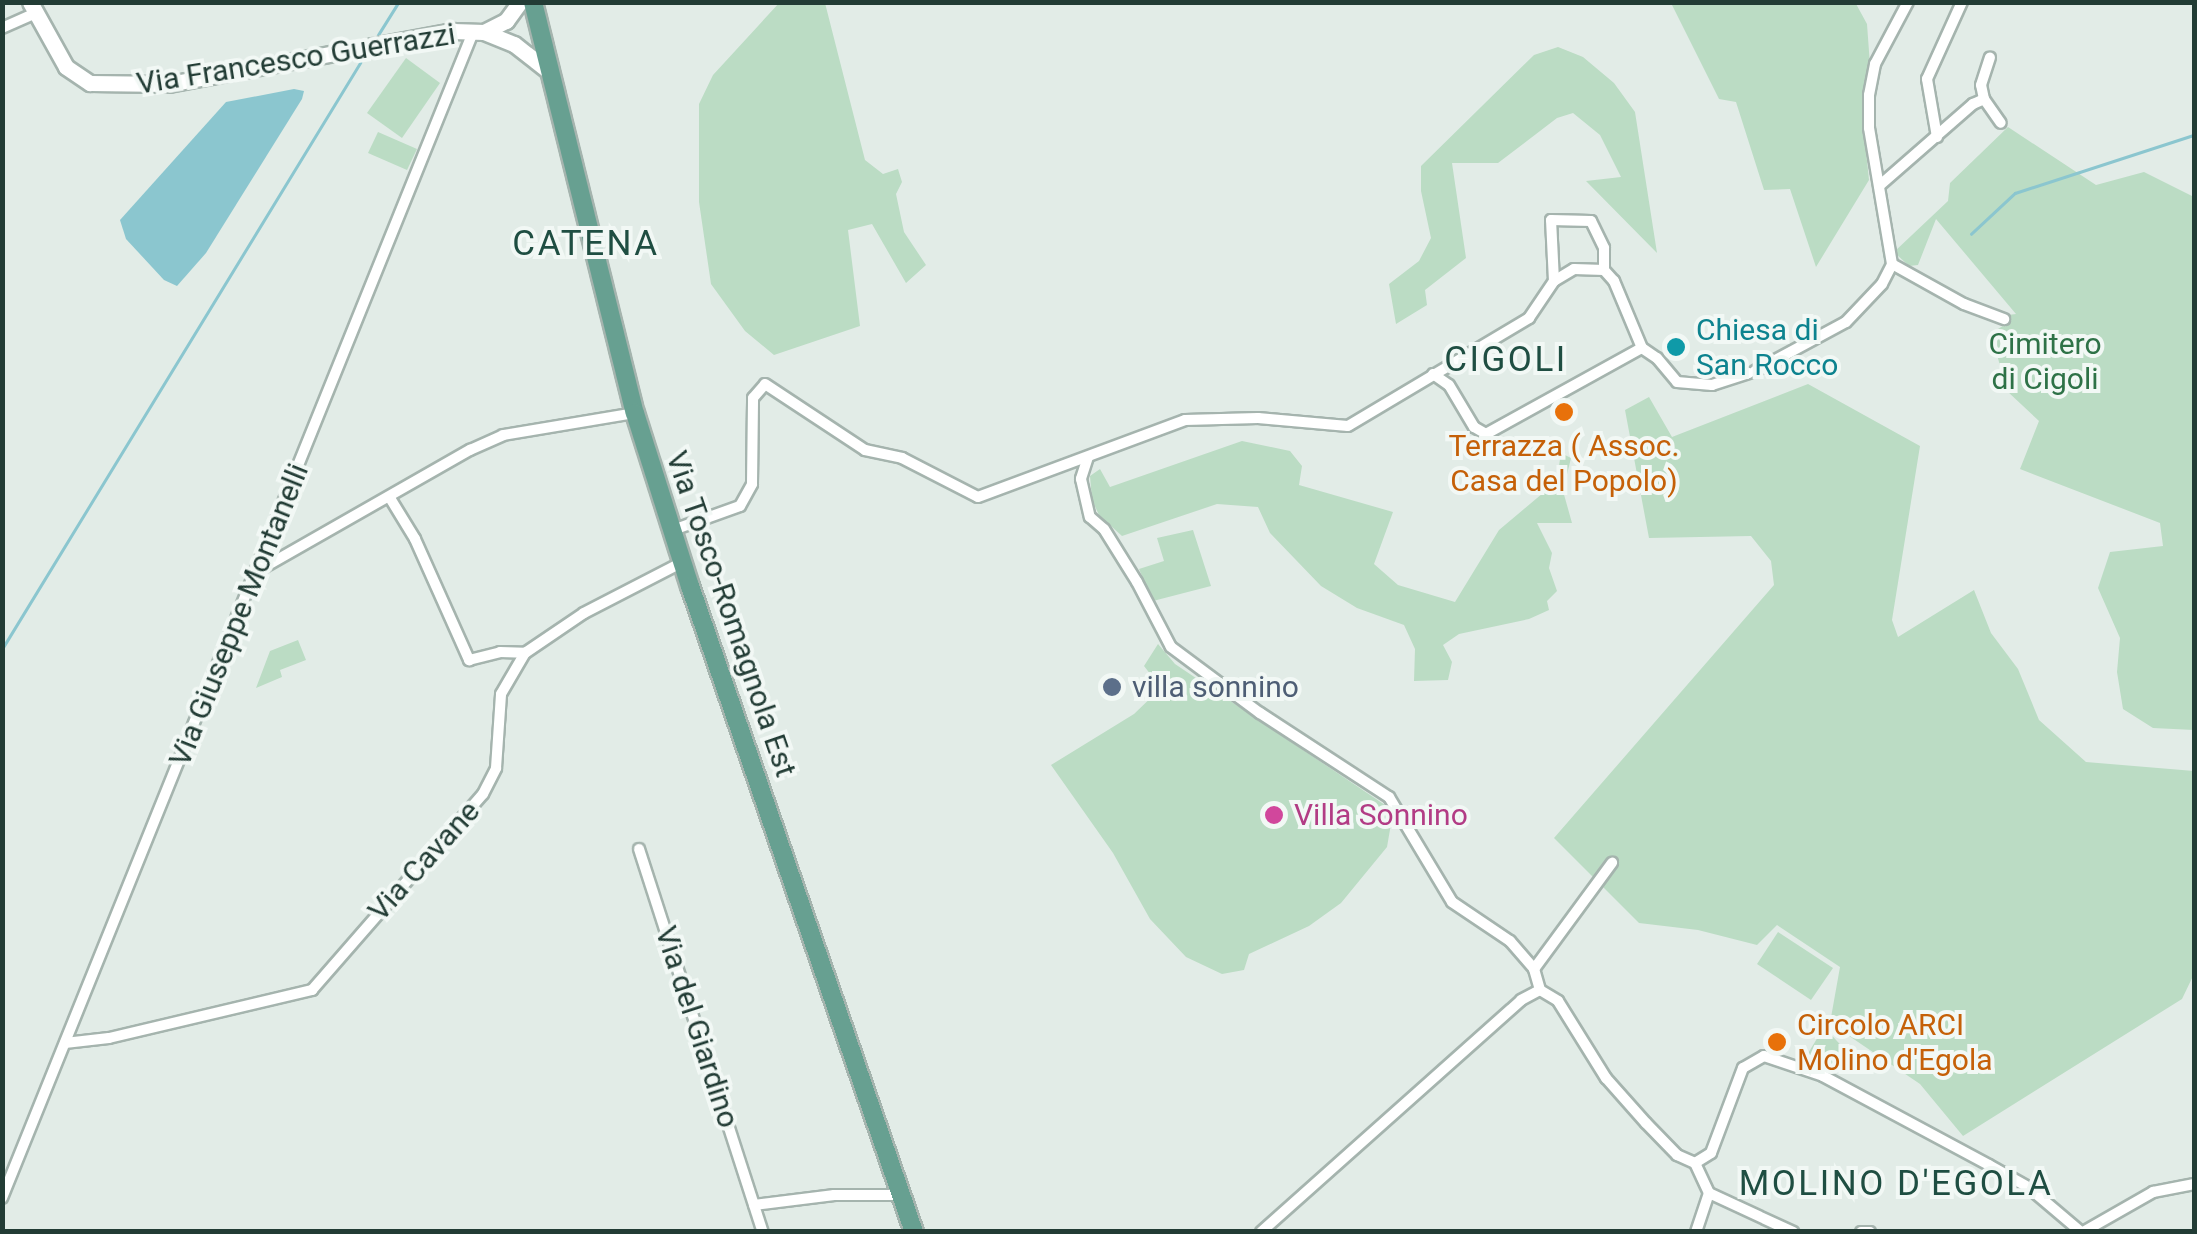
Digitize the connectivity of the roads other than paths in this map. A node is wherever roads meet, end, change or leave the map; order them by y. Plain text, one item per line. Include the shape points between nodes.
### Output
1 (520, 2) edge
2 (532, 2) edge
3 (1908, 2) edge
4 (1962, 2) edge
5 (32, 8) edge
6 (506, 20) junction
7 (539, 25) junction
8 (2, 28) edge
9 (478, 32) junction
10 (514, 44) junction
11 (1990, 58) dead end
12 (551, 74) junction
13 (1984, 99) junction
14 (2000, 123) dead end
15 (1937, 137) junction
16 (1879, 186) junction
17 (1892, 264) junction
18 (1604, 270) junction
19 (1554, 281) junction
20 (2004, 319) dead end
21 (1642, 348) junction
22 (1433, 374) junction
23 (635, 412) junction
24 (1088, 457) junction
25 (390, 498) junction
26 (672, 530) junction
27 (683, 562) junction
28 (253, 574) junction
29 (525, 653) junction
30 (639, 849) dead end
31 (1612, 863) dead end
32 (1534, 969) junction
33 (1540, 990) junction
34 (66, 1043) junction
35 (1695, 1163) junction
36 (2194, 1184) edge
37 (1709, 1193) junction
38 (902, 1195) junction
39 (2, 1198) edge
40 (754, 1205) junction
41 (763, 1232) edge
42 (914, 1232) edge
43 (1262, 1232) edge
44 (1696, 1232) edge
45 (1794, 1232) edge
46 (1861, 1232) edge
47 (1870, 1232) edge
48 (2082, 1232) edge

1 - 6 main road, Via Francesco Guerrazzi
2 - 7 main road, Via Tosco-Romagnola Est
3 - 16 street via 1875,64 1869,95
4 - 15 street via 1928,79
5 - 8 street
5 - 9 main road, Via Francesco Guerrazzi via 66,67 90,83 126,86
6 - 7 main road
6 - 9 main road, Via Francesco Guerrazzi
7 - 10 main road
7 - 12 main road, Via Tosco-Romagnola Est
9 - 10 main road, Via Francesco Guerrazzi
9 - 28 street, Via Giuseppe Montanelli
10 - 12 main road, Via Francesco Guerrazzi
11 - 13 street
12 - 23 main road, Via Tosco-Romagnola Est
13 - 14 street
13 - 15 street
15 - 16 street
16 - 17 street
17 - 20 street
17 - 21 street via 1846,322 1752,372 1686,386
18 - 19 street via 1574,268
18 - 19 street via 1604,248 1591,220 1551,220
18 - 21 street
19 - 22 street via 1530,318
21 - 22 street via 1486,434 1474,428 1456,394
22 - 24 street via 1348,426 1186,420
23 - 25 street via 503,436
23 - 26 main road, Via Tosco-Romagnola Est
24 - 26 street via 978,497 902,458 865,450 765,384 752,398 752,484 740,506
24 - 32 street via 1081,479 1086,507 1171,647 1389,797 1452,902 1510,941
25 - 28 street
25 - 29 street via 469,660
26 - 27 main road, Via Tosco-Romagnola Est
27 - 29 street, Via Cavane
27 - 38 main road, Via Tosco-Romagnola Est
28 - 34 street, Via Giuseppe Montanelli
29 - 34 street, Via Cavane via 500,694 496,768 483,794 312,990
30 - 40 street, Via del Giardino
31 - 32 street
32 - 33 street
33 - 35 street via 1558,1001 1606,1078 1646,1123 1677,1155
33 - 43 street via 1520,1000
34 - 39 street, Via Giuseppe Montanelli
35 - 37 street
35 - 48 street via 1711,1153 1743,1068 1764,1056 1823,1076 1989,1165
36 - 48 street via 2153,1192
37 - 44 street
37 - 45 street
38 - 40 street
38 - 42 main road, Via Tosco-Romagnola Est
40 - 41 street, Via del Giardino
46 - 47 street

